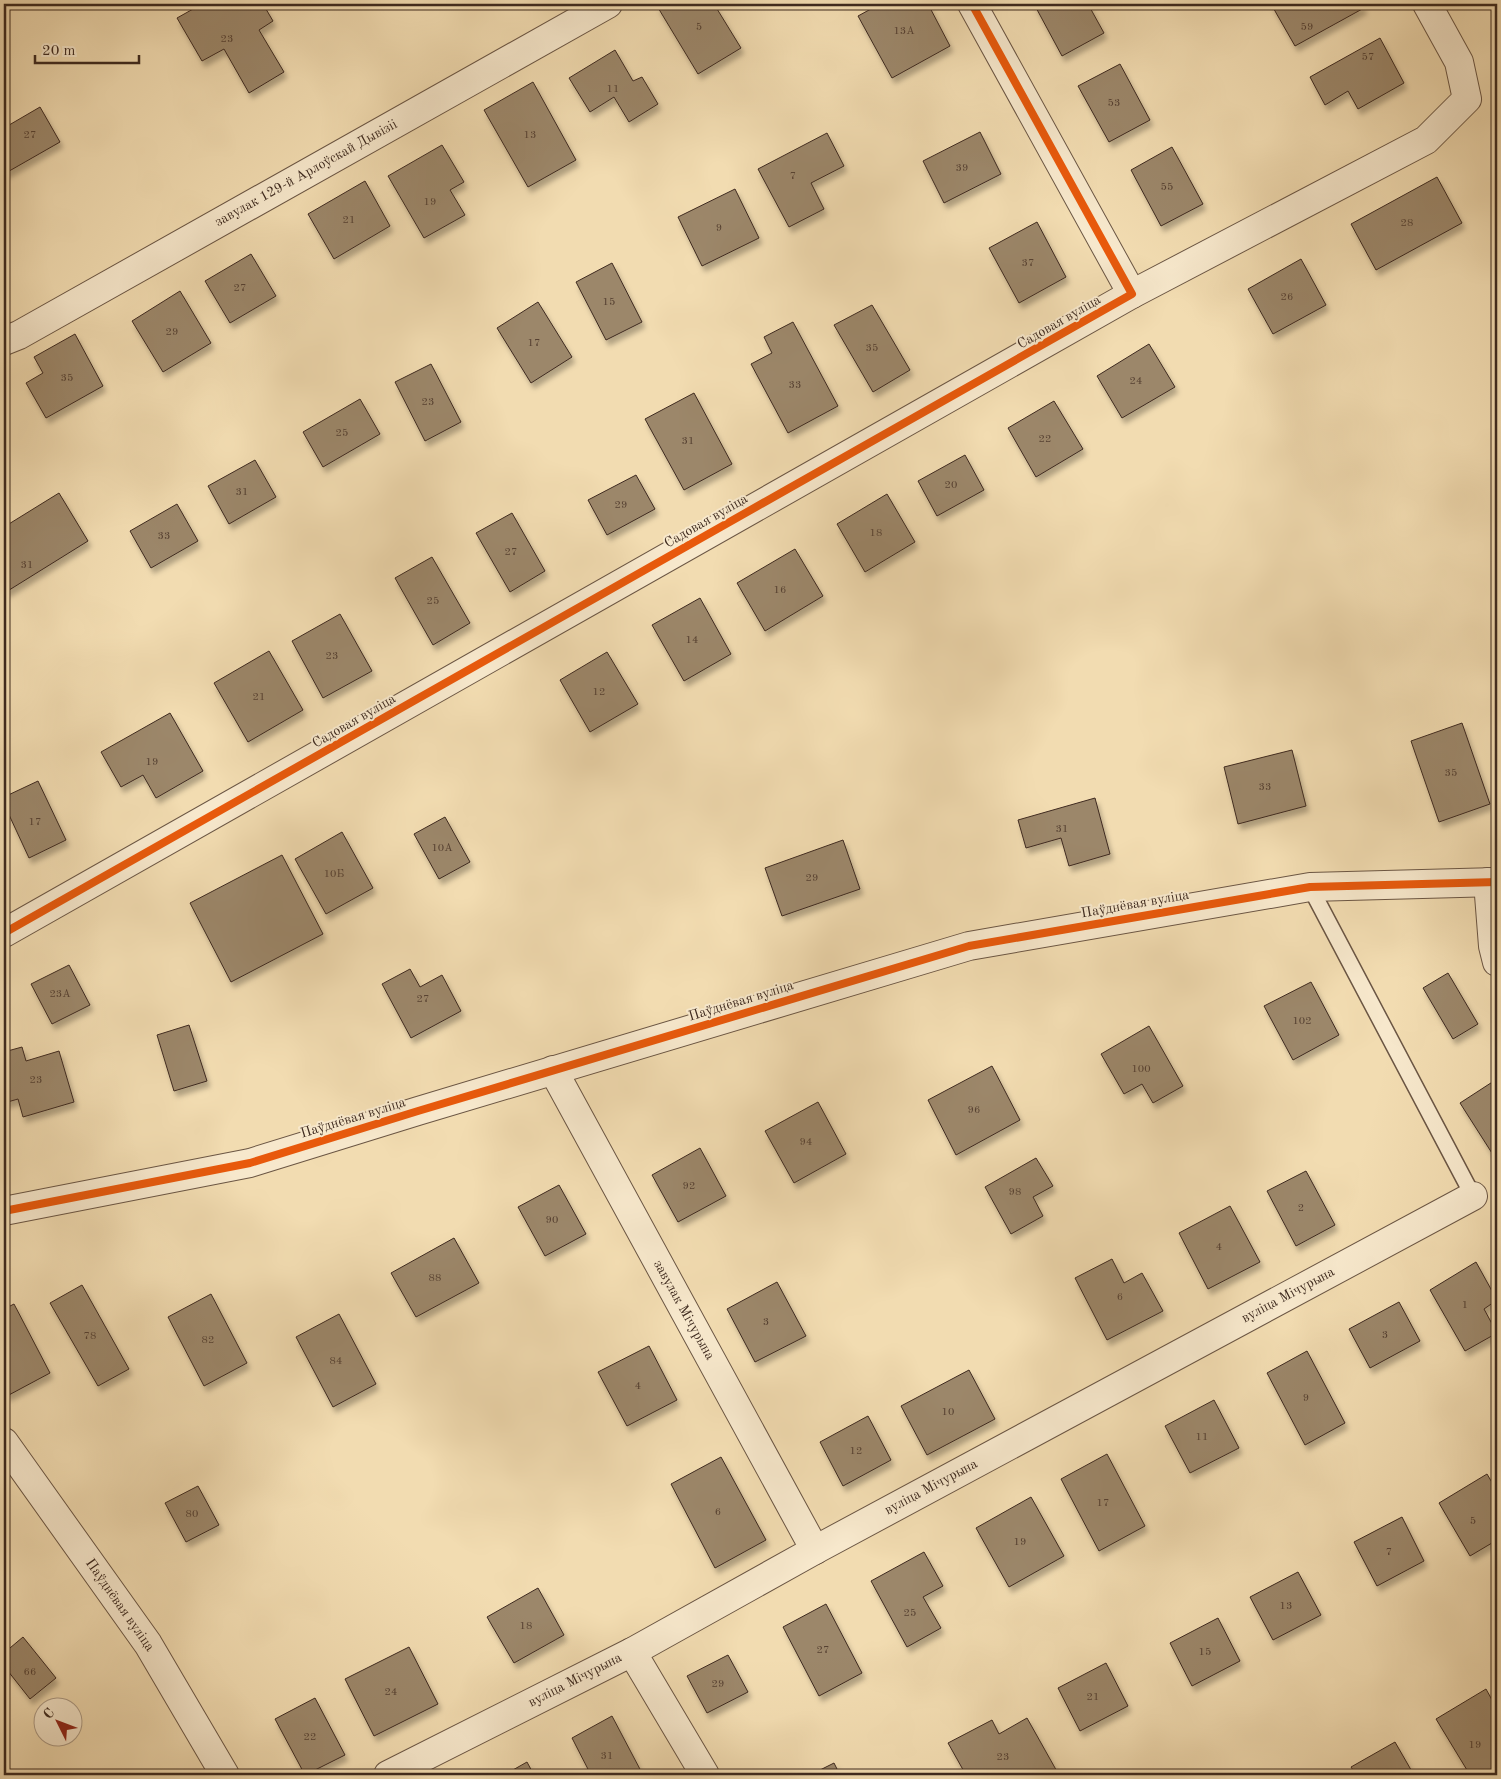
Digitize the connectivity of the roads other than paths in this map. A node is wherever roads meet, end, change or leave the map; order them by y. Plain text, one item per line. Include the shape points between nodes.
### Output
1 (608, 4) edge
2 (972, 4) edge
3 (1427, 4) edge
4 (1132, 294) junction
5 (4, 341) edge
6 (1492, 882) edge
7 (1310, 887) junction
8 (4, 933) edge
9 (1497, 962) edge
10 (553, 1070) junction
11 (1472, 1196) joint
12 (4, 1211) edge
13 (4, 1442) edge
14 (815, 1550) junction
15 (632, 1652) junction
16 (225, 1775) edge
17 (388, 1775) edge
18 (705, 1775) edge

1 - 5 street, завулак 129-й Арлоўскай Дывізіі
2 - 4 street
3 - 4 street, Садовая вуліца via 1459,62 1467,99 1426,140
4 - 8 street, Садовая вуліца
6 - 7 street, Паўднёвая вуліца
6 - 9 street via 1492,946
7 - 10 street, Паўднёвая вуліца via 968,946
7 - 11 lane
10 - 12 street, Паўднёвая вуліца via 250,1163
10 - 14 street, завулак Мічурына
11 - 14 street, вуліца Мічурына
13 - 16 street, Паўднёвая вуліца via 148,1644
14 - 15 street, вуліца Мічурына
15 - 17 street, вуліца Мічурына
15 - 18 street

